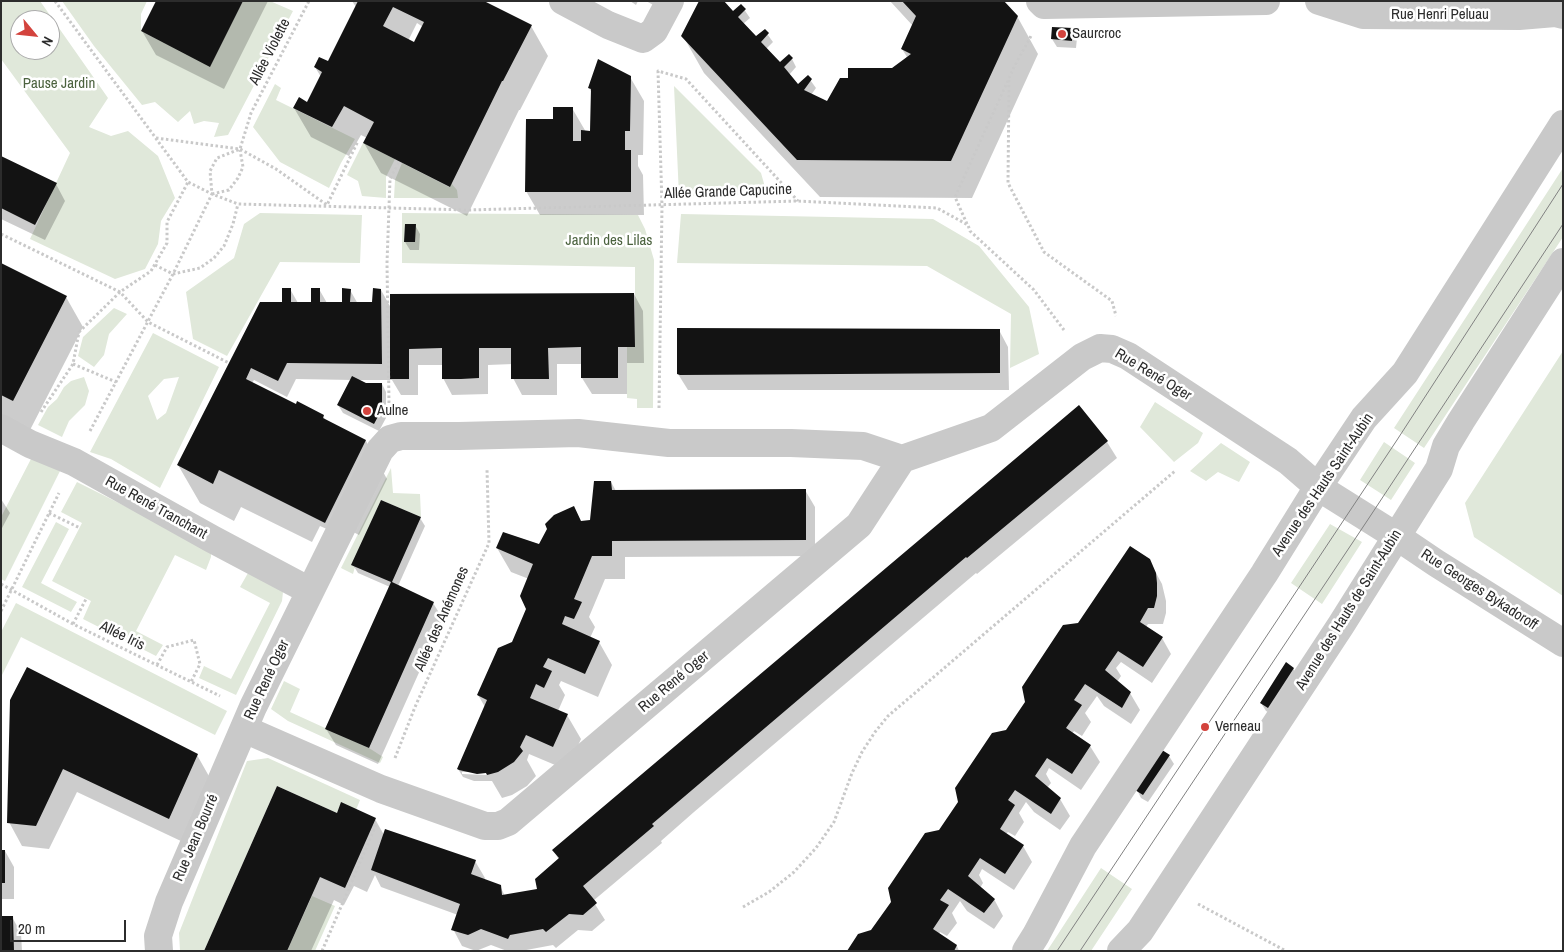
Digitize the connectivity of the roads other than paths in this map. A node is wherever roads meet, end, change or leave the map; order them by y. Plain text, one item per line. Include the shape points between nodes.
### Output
1 (562, 1) edge
2 (670, 1) edge
3 (1040, 1) edge
4 (1266, 1) edge
5 (1320, 1) edge
6 (1558, 10) edge
7 (1563, 124) edge
8 (1563, 262) edge
9 (11, 434) edge
10 (902, 459) junction
11 (1318, 487) junction
12 (1396, 536) junction
13 (310, 590) junction
14 (1563, 643) edge
15 (244, 728) junction
16 (158, 951) edge
17 (1026, 951) edge
18 (1121, 951) edge

1 - 2 street via 643,39 654,31
3 - 4 street via 1044,6
5 - 6 street, Rue Henri Peluau via 1363,15 1519,16
7 - 11 street, Avenue des Hauts Saint-Aubin via 1405,373 1364,418
8 - 12 street, Avenue des Hauts de Saint-Aubin via 1461,421 1446,446 1439,468
9 - 13 street, Rue René Tranchant via 74,462
10 - 11 street, Rue René Oger via 991,428 1082,357 1100,348 1128,356 1288,461
10 - 13 street, Rue René Oger via 863,446 669,442 578,433 401,436 390,439 380,450
10 - 15 street, Rue René Oger via 859,525 508,822 485,826 381,789
11 - 12 street, Rue Georges Bykadoroff
11 - 17 street, Avenue des Hauts Saint-Aubin via 1083,846
12 - 14 street, Rue Georges Bykadoroff
12 - 18 street, Avenue des Hauts de Saint-Aubin via 1140,931
13 - 15 street, Rue René Oger
15 - 16 street, Rue Jean Bourré via 169,902 158,936

